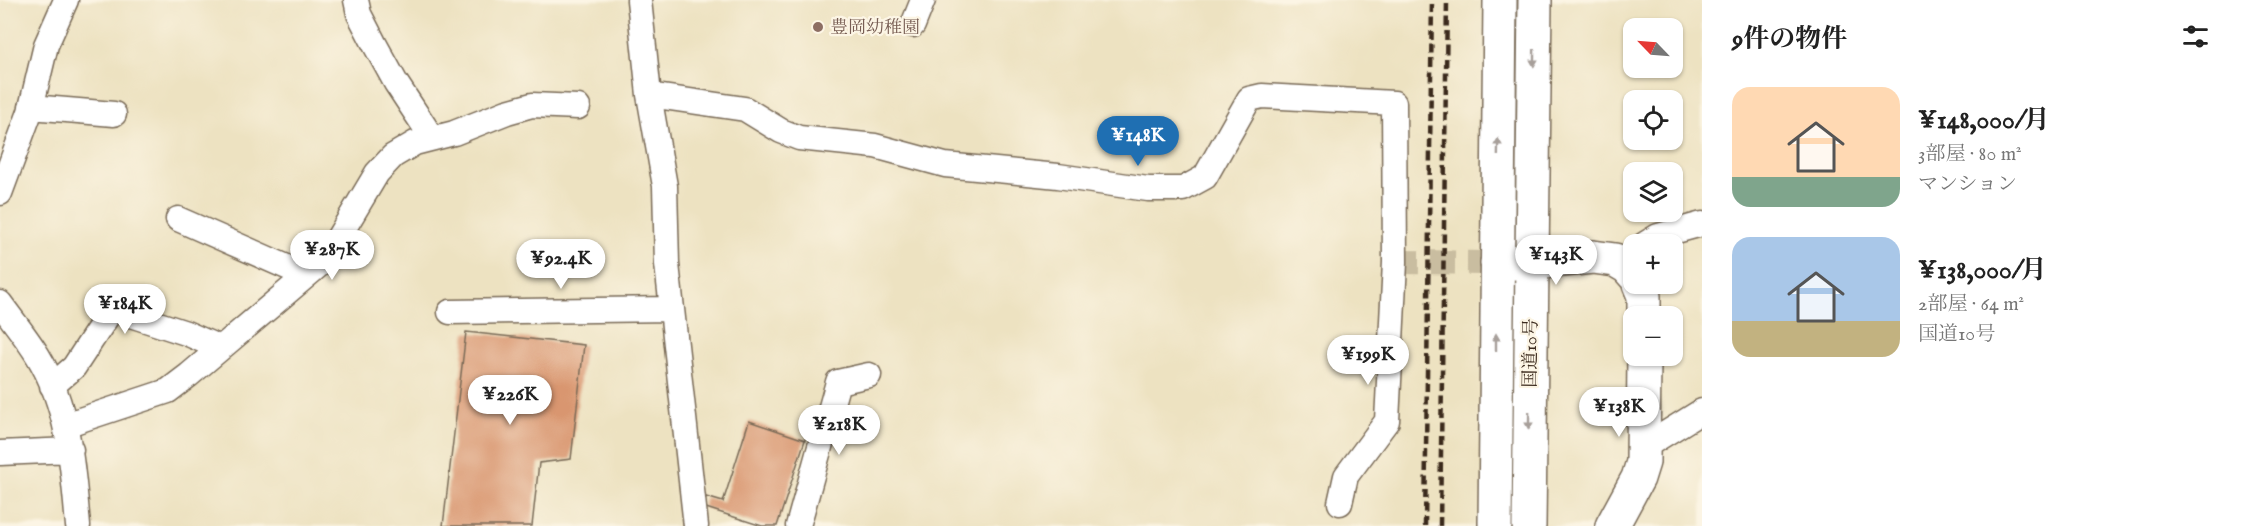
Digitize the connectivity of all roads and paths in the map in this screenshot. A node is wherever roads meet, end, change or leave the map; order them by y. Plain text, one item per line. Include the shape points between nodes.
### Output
1 (66, 0) edge
2 (356, 0) edge
3 (923, 0) edge
4 (1500, 0) edge
5 (1535, 0) edge
6 (644, 3) edge
7 (913, 25) dead end
8 (649, 95) junction
9 (31, 107) junction
10 (578, 107) dead end
11 (114, 114) dead end
12 (429, 138) junction
13 (0, 193) edge
14 (178, 219) dead end
15 (1702, 224) edge
16 (1665, 234) edge
17 (1623, 262) edge
18 (1497, 263) junction
19 (1531, 263) junction
20 (305, 275) junction
21 (0, 303) edge
22 (672, 309) junction
23 (450, 312) dead end
24 (220, 348) junction
25 (1644, 366) edge
26 (868, 375) dead end
27 (52, 386) junction
28 (1702, 411) edge
29 (65, 425) junction
30 (1644, 447) junction
31 (71, 450) junction
32 (0, 453) edge
33 (1340, 503) dead end
34 (78, 526) edge
35 (696, 526) edge
36 (798, 526) edge
37 (1495, 526) edge
38 (1528, 526) edge
39 (1612, 526) edge

1 - 9 street via 46,45
2 - 12 street via 374,43
3 - 7 street
18 -> 4 main road, 国道10号
5 -> 19 main road, 国道10号
6 - 8 street
8 - 22 street via 665,186
8 - 33 street via 745,109 799,138 875,146 945,165 1148,189 1183,189 1205,177 1249,99 1262,96 1394,103 1395,262 1387,421 1346,476
9 - 11 street
9 - 13 street
10 - 12 street via 532,105
12 - 20 street via 393,156 377,173 335,246 325,260
14 - 20 street
15 - 16 street
17 - 19 main road via 1593,257
18 - 19 main road
37 -> 18 main road, 国道10号
19 -> 38 main road, 国道10号
20 - 24 street
21 - 27 street via 39,357
22 - 23 street
22 - 35 street
24 - 27 street via 112,309 74,367
24 - 29 street via 168,391
25 - 30 main road
26 - 36 street via 838,382
27 - 29 street
28 - 30 street
29 - 31 street
30 - 39 main road via 1638,478
31 - 32 street
31 - 34 street

